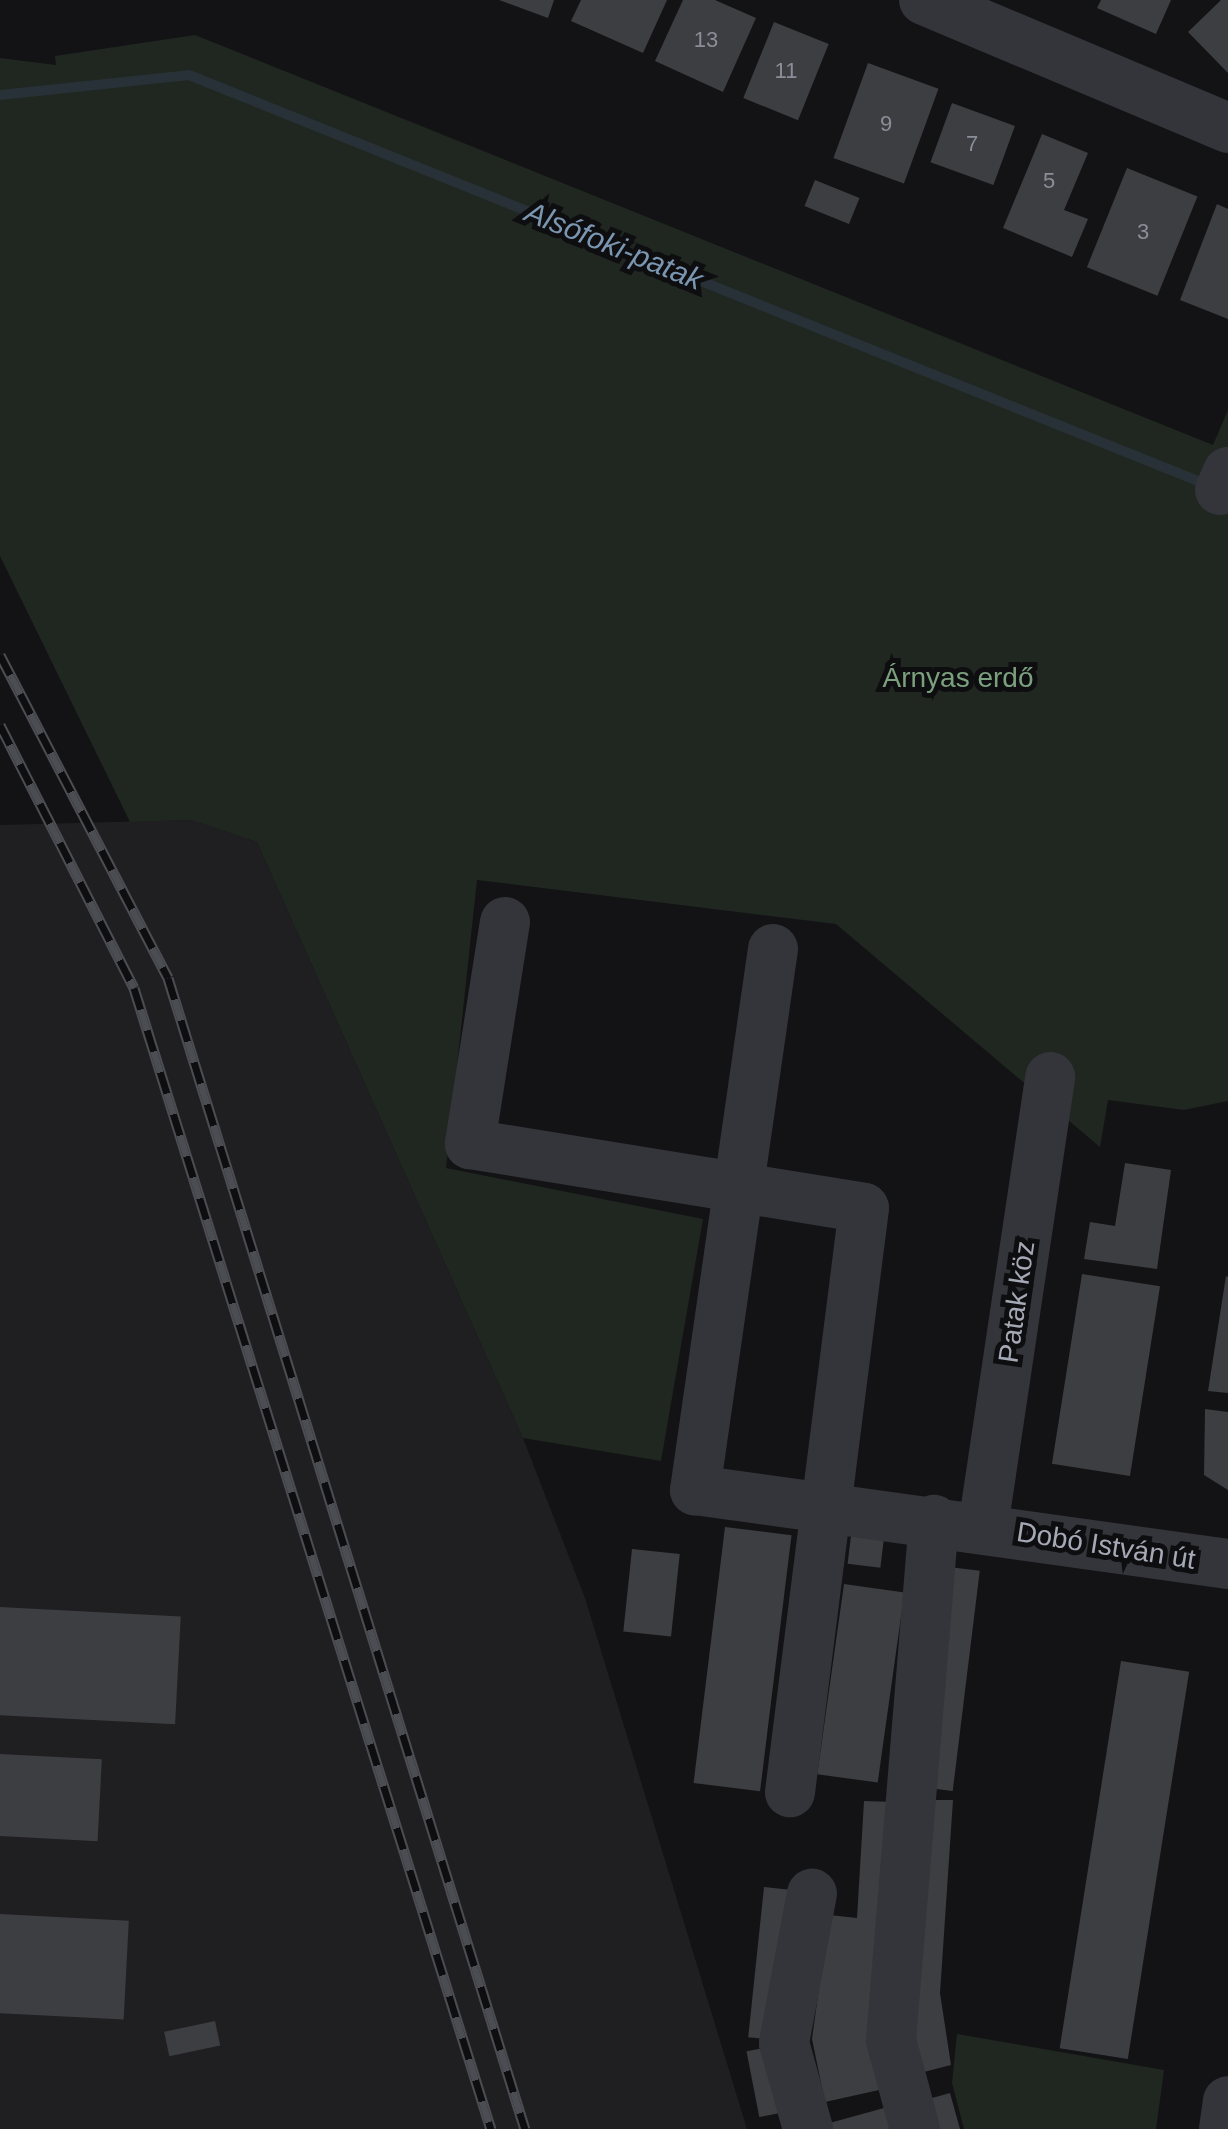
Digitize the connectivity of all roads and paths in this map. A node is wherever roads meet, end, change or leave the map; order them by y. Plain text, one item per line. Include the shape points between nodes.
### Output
1 (924, 0) edge
2 (1228, 128) edge
3 (505, 922) dead end
4 (773, 948) dead end
5 (1050, 1077) dead end
6 (740, 1190) junction
7 (823, 1507) junction
8 (934, 1520) junction
9 (983, 1527) junction
10 (1228, 1564) edge
11 (790, 1792) dead end
12 (812, 1894) dead end
13 (1228, 2101) edge
14 (808, 2129) edge
15 (915, 2129) edge
16 (1224, 2129) edge

1 - 2 street
3 - 6 street via 470,1144
4 - 6 street
5 - 9 street, Patak köz
6 - 7 street via 864,1208
6 - 7 street, Dobó István út via 694,1490
7 - 8 street, Dobó István út
7 - 11 street
8 - 9 street, Dobó István út
8 - 15 street via 891,2040
9 - 10 street, Dobó István út
12 - 14 street via 784,2043
13 - 16 street

